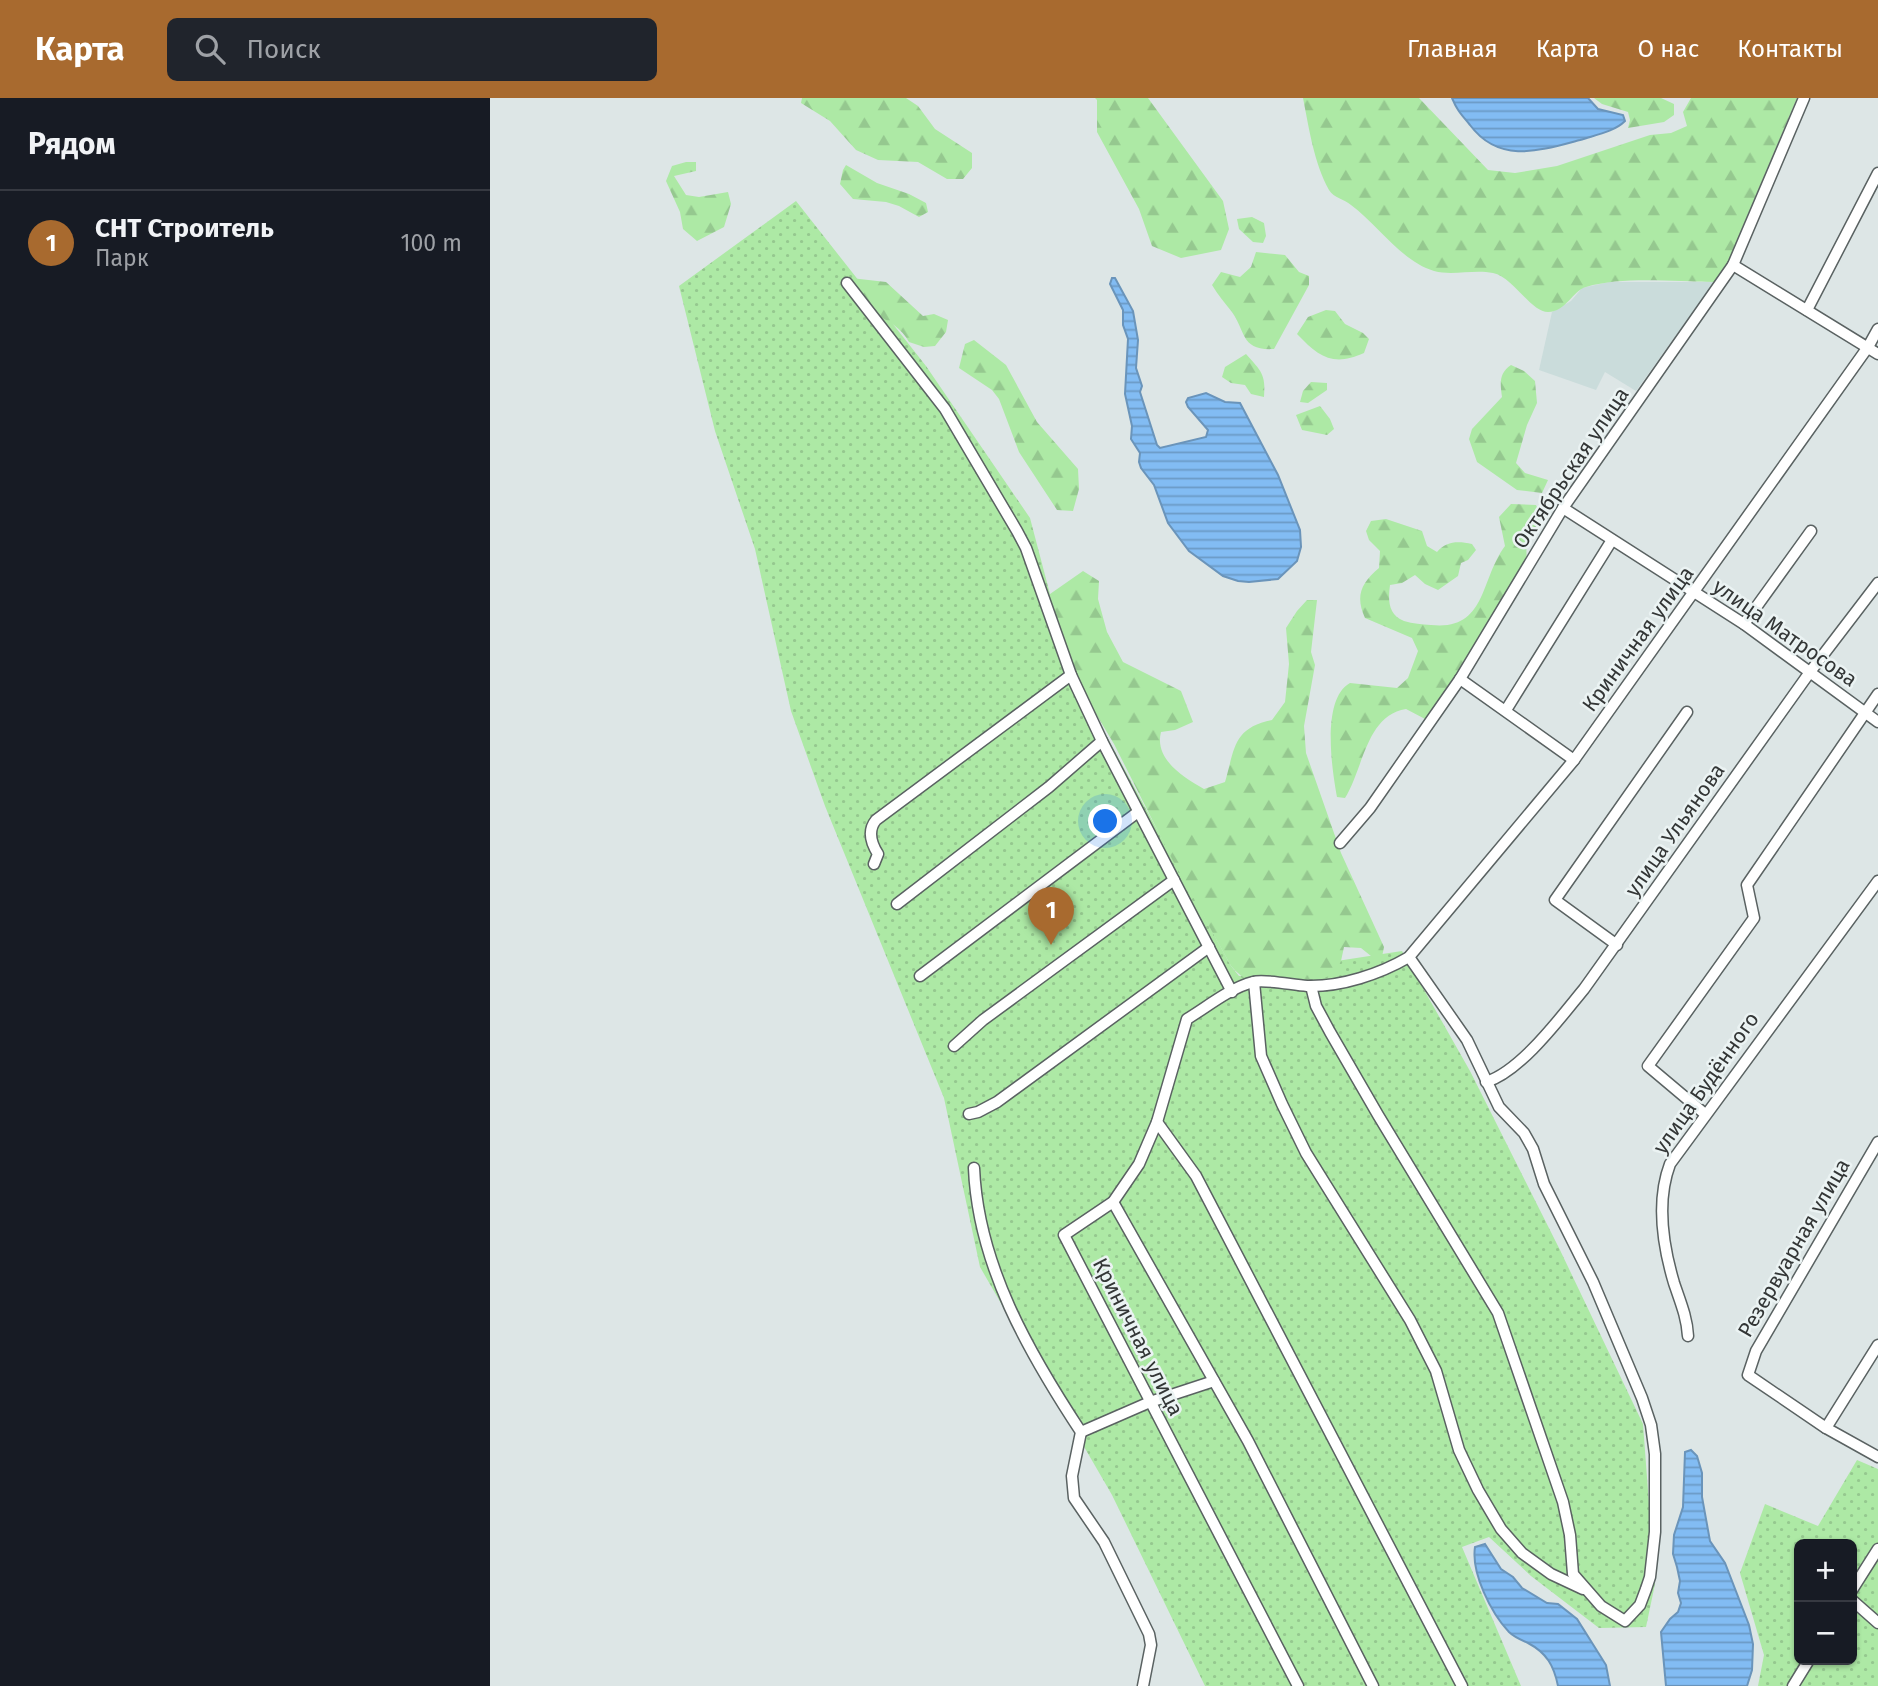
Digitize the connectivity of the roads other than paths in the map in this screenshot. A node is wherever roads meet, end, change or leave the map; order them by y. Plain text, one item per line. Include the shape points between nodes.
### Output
1 (1804, 98) edge
2 (1878, 173) edge
3 (1733, 265) junction
4 (847, 283) dead end
5 (1807, 310) junction
6 (1878, 329) edge
7 (1873, 351) edge
8 (1563, 508) junction
9 (1811, 531) dead end
10 (1612, 540) junction
11 (1878, 583) edge
12 (1695, 593) junction
13 (1744, 624) junction
14 (1810, 673) junction
15 (1071, 675) junction
16 (1460, 679) junction
17 (1878, 694) edge
18 (1506, 710) junction
19 (1687, 712) dead end
20 (1865, 712) junction
21 (1878, 722) edge
22 (1102, 741) junction
23 (1574, 760) junction
24 (1139, 811) junction
25 (1340, 843) dead end
26 (874, 864) dead end
27 (1174, 880) junction
28 (1878, 881) edge
29 (898, 904) dead end
30 (1617, 945) junction
31 (1209, 947) junction
32 (1409, 957) junction
33 (920, 976) dead end
34 (1254, 982) junction
35 (1311, 986) junction
36 (1232, 992) junction
37 (954, 1046) dead end
38 (1486, 1082) junction
39 (969, 1114) dead end
40 (1705, 1114) junction
41 (1157, 1122) junction
42 (1878, 1142) edge
43 (974, 1168) dead end
44 (1113, 1202) junction
45 (1688, 1336) dead end
46 (1878, 1345) edge
47 (1214, 1381) junction
48 (1150, 1402) junction
49 (1826, 1428) junction
50 (1082, 1432) junction
51 (1878, 1457) edge
52 (1878, 1549) edge
53 (1857, 1582) edge
54 (1583, 1589) junction
55 (1854, 1602) edge
56 (1878, 1623) edge
57 (1807, 1665) edge
58 (1143, 1686) edge
59 (1298, 1686) edge
60 (1373, 1686) edge
61 (1462, 1686) edge
62 (1794, 1686) edge

1 - 3 street, Октябрьская улица
2 - 5 street
3 - 5 street
3 - 8 street, Октябрьская улица
4 - 15 street via 945,409 1011,520 1026,548
5 - 7 street
6 - 7 street, Криничная улица
7 - 12 street, Криничная улица
8 - 10 street, улица Матросова
8 - 16 street, Октябрьская улица
9 - 13 street
10 - 12 street, улица Матросова
10 - 18 street
11 - 14 street, улица Ульянова
12 - 13 street, улица Матросова
12 - 23 street, Криничная улица
13 - 14 street, улица Матросова
14 - 20 street, улица Матросова
14 - 30 street, улица Ульянова
15 - 22 street
15 - 26 street via 876,820 870,835 878,854
16 - 18 street
16 - 25 street, Октябрьская улица via 1370,808
17 - 20 street
18 - 23 street
19 - 30 street via 1555,900
20 - 21 street, улица Матросова
20 - 40 street via 1747,885 1754,918 1648,1066
22 - 24 street
22 - 29 street
23 - 32 street, Криничная улица
24 - 27 street
24 - 33 street
27 - 31 street
27 - 37 street
28 - 40 street, улица Будённого
30 - 38 street, улица Ульянова via 1550,1030 1506,1074
31 - 36 street
31 - 39 street via 997,1102
32 - 35 street via 1350,981
32 - 38 street via 1462,1032
34 - 35 street
34 - 36 street
34 - 54 street via 1261,1056 1282,1104 1306,1153 1410,1320 1436,1371 1459,1450 1478,1490 1501,1529 1522,1552 1551,1574
35 - 54 street via 1316,1006 1337,1044 1499,1312 1563,1502 1571,1566
36 - 41 street, Криничная улица via 1187,1019
38 - 54 street via 1499,1107 1533,1149 1544,1184 1618,1339 1651,1425 1655,1532 1650,1577 1640,1605 1625,1622
40 - 45 street, улица Будённого via 1670,1164 1663,1182 1664,1244 1688,1321
41 - 44 street, Криничная улица via 1139,1164
41 - 61 street via 1196,1177
42 - 49 street, Резервуарная улица via 1749,1367 1748,1375
43 - 50 street via 985,1241 1003,1291 1040,1366
44 - 47 street
44 - 48 street, Криничная улица via 1064,1235
46 - 49 street
47 - 48 street
47 - 60 street
48 - 50 street
48 - 59 street, Криничная улица
49 - 51 street
50 - 58 street via 1072,1476 1074,1498 1104,1542 1149,1634
52 - 53 street
55 - 56 street
57 - 62 street

